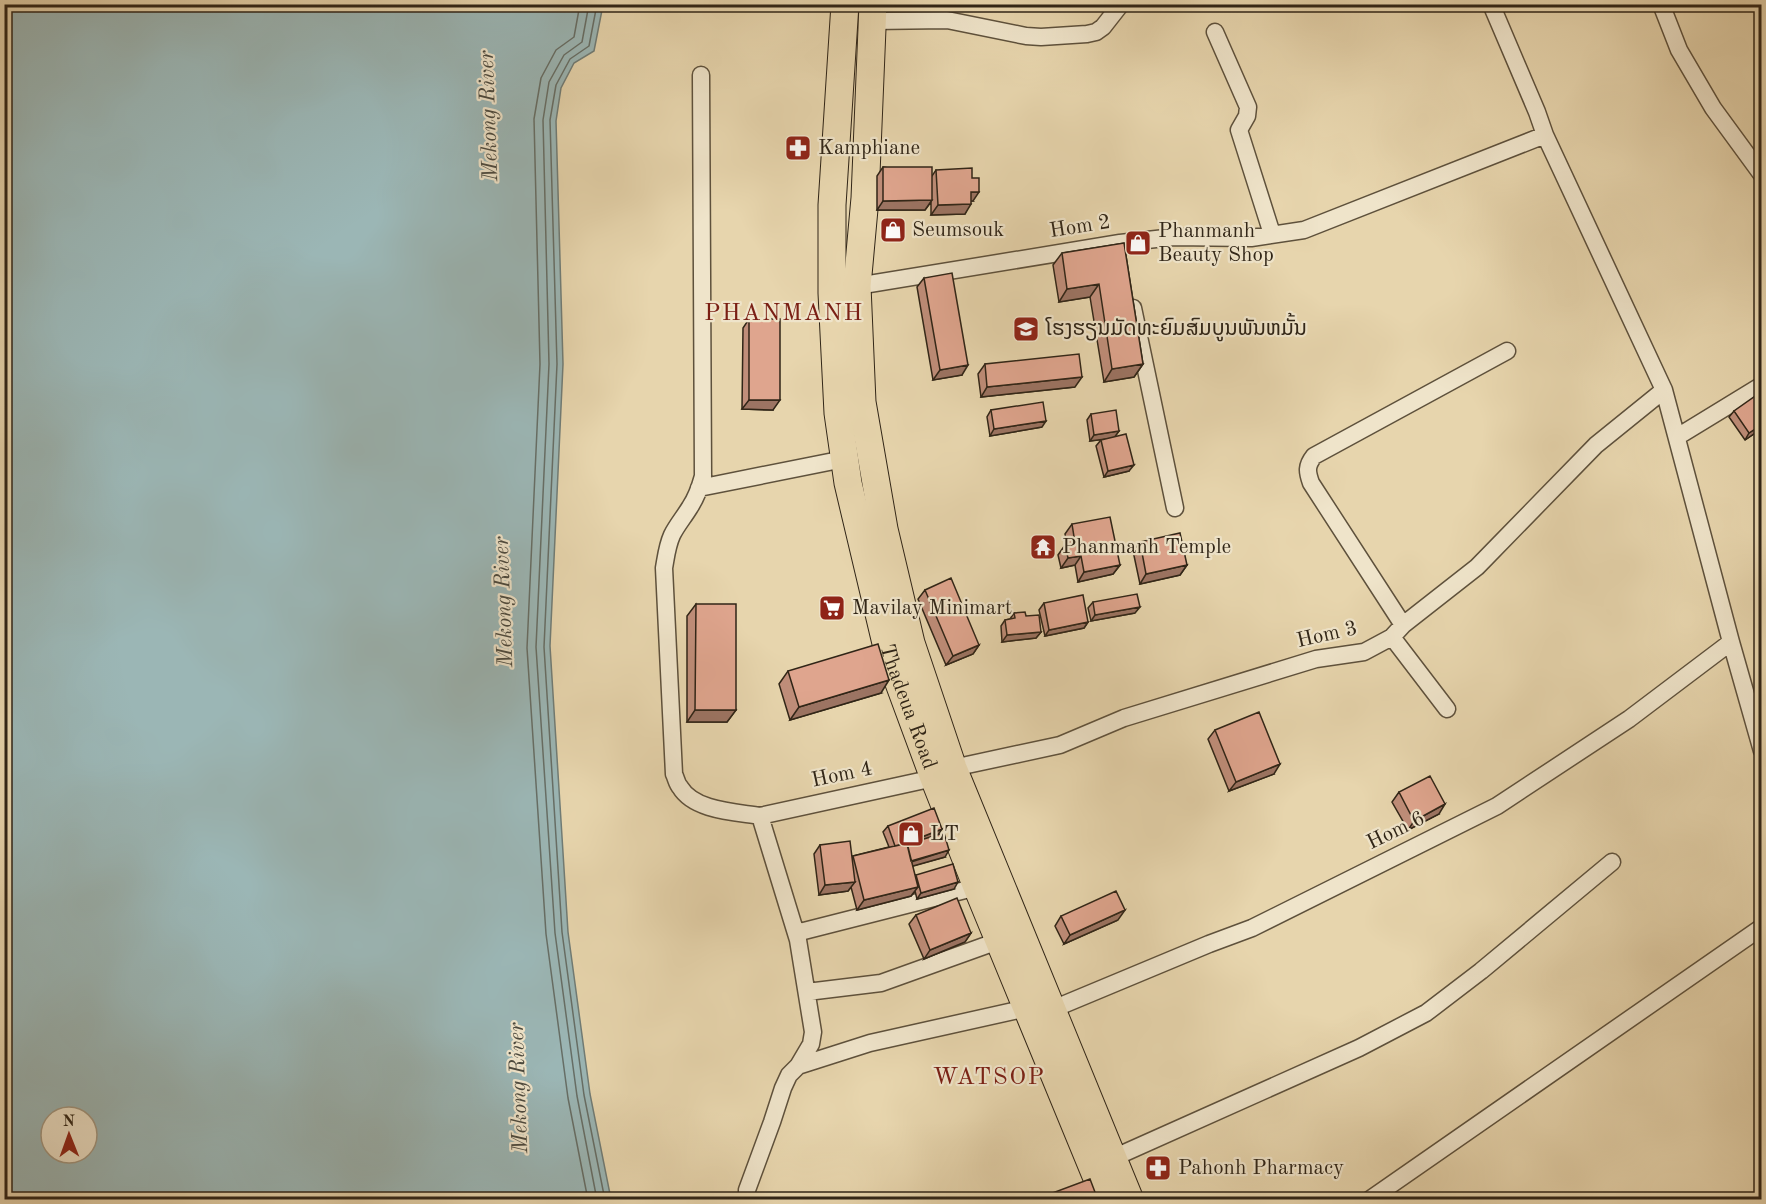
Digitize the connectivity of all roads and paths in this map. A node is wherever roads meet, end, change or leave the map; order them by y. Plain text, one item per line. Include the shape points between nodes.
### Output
1 (845, 4) edge
2 (1121, 4) edge
3 (1491, 4) edge
4 (1661, 4) edge
5 (872, 13) edge
6 (1215, 32) dead end
7 (700, 75) dead end
8 (1545, 135) junction
9 (1761, 175) edge
10 (1272, 234) junction
11 (857, 286) junction
12 (1130, 290) edge
13 (1507, 351) dead end
14 (1761, 385) edge
15 (1664, 390) junction
16 (1677, 437) junction
17 (844, 459) junction
18 (699, 488) junction
19 (1175, 508) dead end
20 (1398, 631) junction
21 (1731, 642) junction
22 (1447, 709) dead end
23 (1761, 751) edge
24 (944, 773) junction
25 (760, 816) junction
26 (1612, 862) dead end
27 (977, 886) junction
28 (1761, 927) edge
29 (796, 933) junction
30 (998, 941) junction
31 (807, 992) junction
32 (1040, 1009) junction
33 (798, 1066) junction
34 (1113, 1158) junction
35 (1095, 1192) edge
36 (747, 1200) edge
37 (1130, 1200) edge
38 (1369, 1200) edge

1 - 17 main road, Thadeua Road via 832,205 832,293
2 - 5 street via 1096,32 1052,36 1026,36 947,20
3 - 8 street
4 - 9 street via 1679,50 1713,108
5 - 11 main road, Thadeua Road via 865,198
6 - 10 street via 1248,107 1239,130
7 - 18 street via 703,476
8 - 10 street, Hom 2 via 1304,230
8 - 15 street
10 - 11 street, Hom 2 via 1251,238 1174,237 1121,249
11 - 24 main road, Thadeua Road via 862,402 884,529
12 - 19 street
13 - 20 street via 1314,456 1308,464 1311,483
14 - 16 street
15 - 16 street
15 - 20 street, Hom 3 via 1596,445 1477,567
16 - 21 street
17 - 18 street
17 - 24 main road, Thadeua Road via 889,656
18 - 25 street via 671,536 664,568 674,774 687,796 699,803
20 - 22 street
20 - 24 street, Hom 3 via 1364,652 1316,658 1124,718 1060,745
21 - 23 street
21 - 32 street, Hom 6 via 1629,719 1497,806 1252,928
24 - 25 street, Hom 4
24 - 27 main road, Thadeua Road
24 - 32 main road, Thadeua Road
25 - 29 street
26 - 34 street via 1426,1013 1359,1048
27 - 29 street
27 - 30 main road, Thadeua Road
28 - 38 street
29 - 31 street
30 - 31 street via 881,983
30 - 32 main road, Thadeua Road
31 - 33 street via 813,1032 811,1044
32 - 33 street, Hom 6 via 870,1043
32 - 34 main road, Thadeua Road
32 - 35 main road, Thadeua Road
33 - 36 street via 783,1088 747,1190
34 - 37 main road, Thadeua Road

